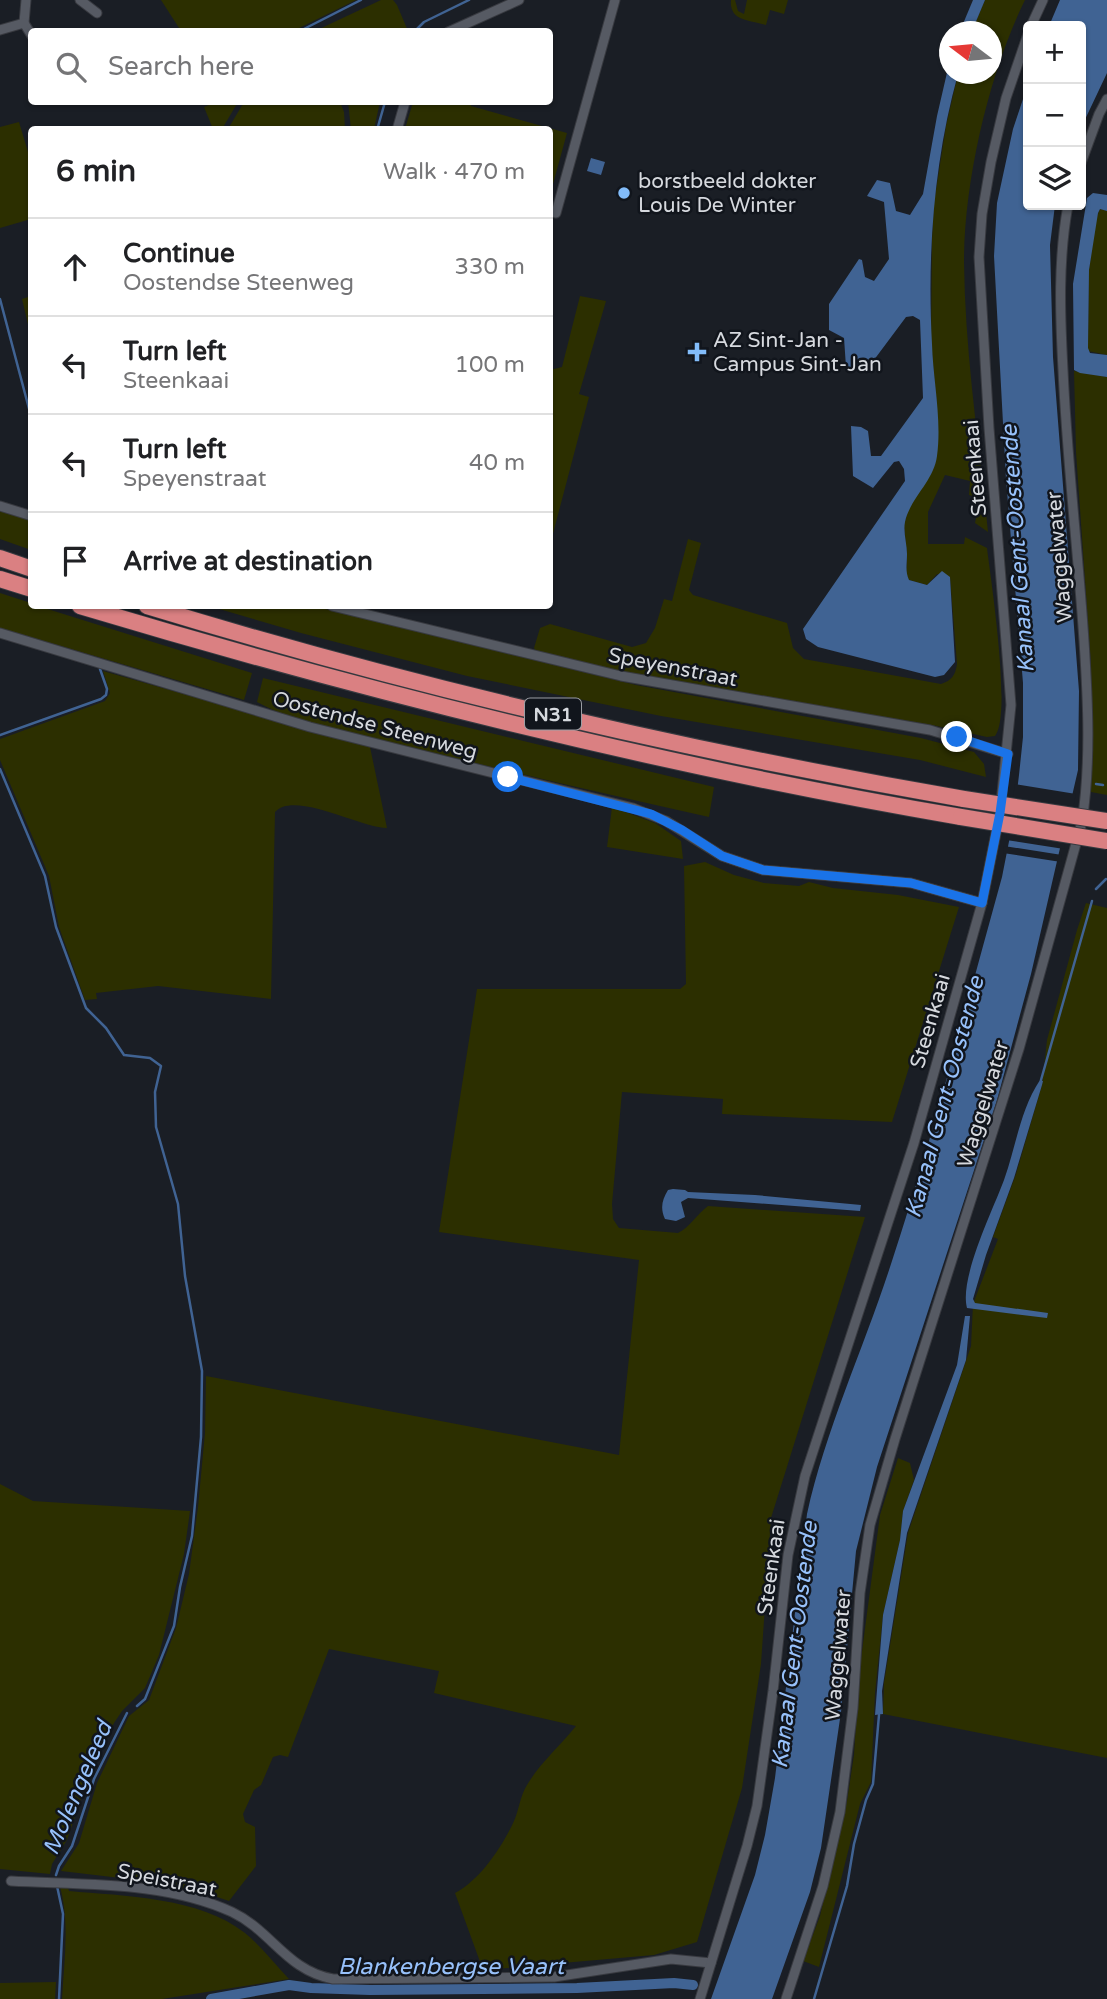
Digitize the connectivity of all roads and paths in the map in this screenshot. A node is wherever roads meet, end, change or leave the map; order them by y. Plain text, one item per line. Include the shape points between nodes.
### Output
1 (26, 0) edge
2 (80, 0) edge
3 (519, 0) edge
4 (615, 0) edge
5 (1043, 0) edge
6 (97, 13) dead end
7 (1033, 21) edge
8 (24, 23) junction
9 (457, 28) edge
10 (0, 30) edge
11 (28, 30) edge
12 (1023, 49) edge
13 (1107, 99) edge
14 (404, 105) edge
15 (398, 126) edge
16 (1086, 148) edge
17 (1067, 210) edge
18 (553, 212) edge
19 (0, 506) edge
20 (28, 515) edge
21 (0, 558) edge
22 (28, 568) edge
23 (0, 579) edge
24 (28, 588) edge
25 (90, 609) edge
26 (158, 609) edge
27 (344, 609) edge
28 (0, 633) edge
29 (1008, 754) junction
30 (1107, 821) edge
31 (1107, 841) edge
32 (982, 903) junction
33 (11, 1881) dead end
34 (711, 1963) junction
35 (700, 1999) edge
36 (786, 1999) edge

1 - 8 street
2 - 6 street
3 - 9 street
4 - 18 street
5 - 7 street
8 - 10 street
8 - 11 street
12 - 29 street, Steenkaai via 991,162 979,257 1012,705
13 - 16 street
14 - 15 street
17 - 36 street, Waggelwater via 1059,301 1088,717 1083,812 1019,1049 870,1525 840,1812 823,1886
19 - 20 street
21 - 22 highway
23 - 24 highway
25 - 31 highway, N31, bridge via 291,668 510,724 799,788
26 - 30 highway, N31, bridge via 461,693 802,770
27 - 29 street, Speyenstraat via 621,676 930,730
28 - 32 street, Oostendse Steenweg via 322,730 633,808 666,821 722,856 763,870 911,883
29 - 32 street, Steenkaai
32 - 34 street, Steenkaai via 914,1143 805,1476 788,1555 757,1806
33 - 34 street, Speistraat via 64,1881 197,1899 239,1916 301,1968 333,1979 554,1977 671,1959
34 - 35 street, Steenkaai

